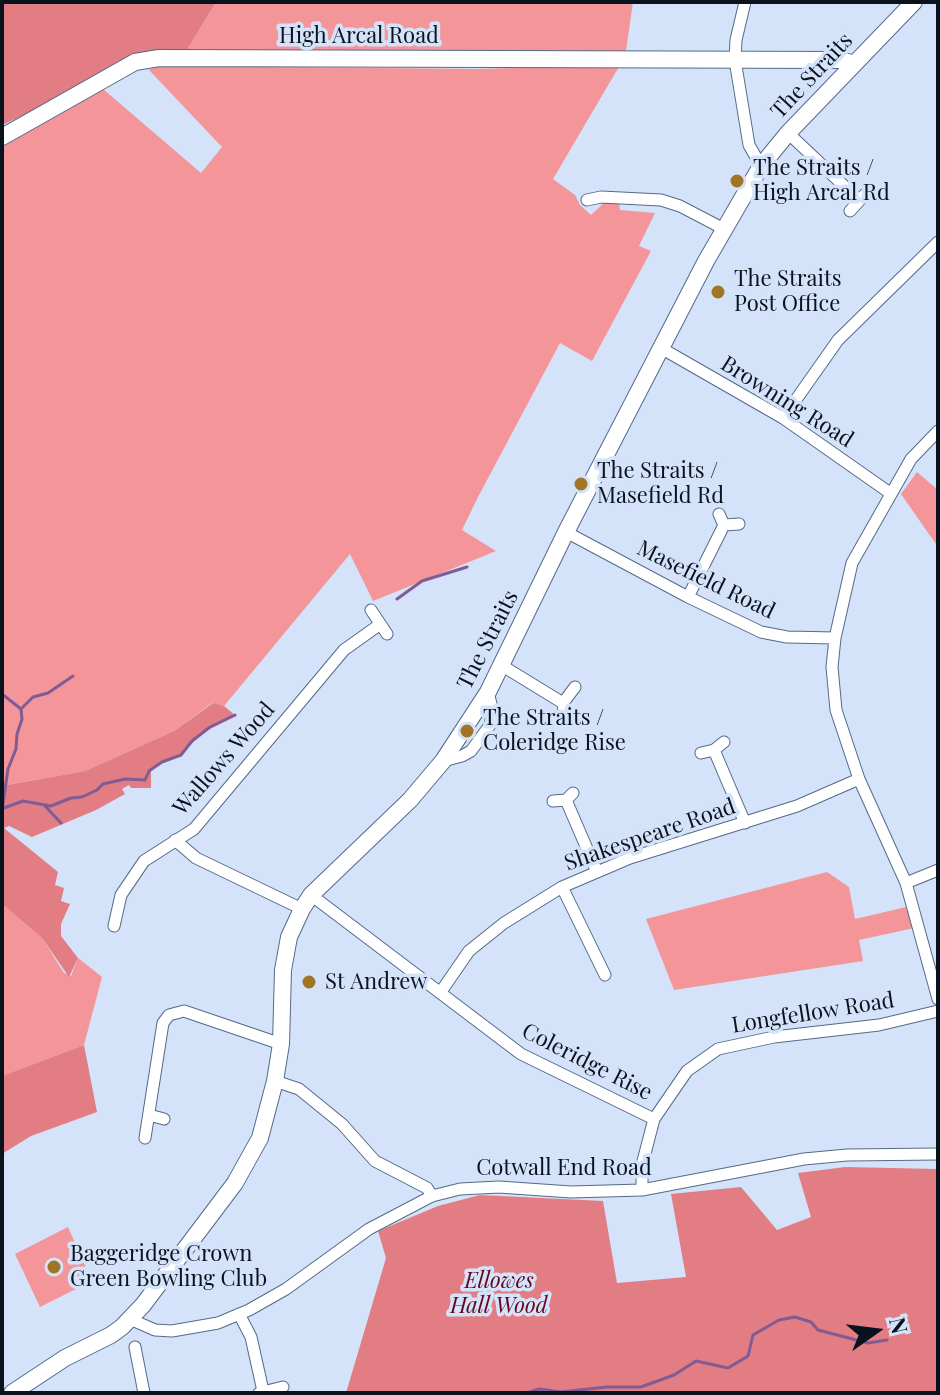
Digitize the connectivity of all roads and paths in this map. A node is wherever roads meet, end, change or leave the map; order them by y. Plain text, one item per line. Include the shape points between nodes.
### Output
1 (914, 2) edge
2 (749, 3) edge
3 (735, 60) junction
4 (854, 64) junction
5 (788, 133) junction
6 (2, 137) edge
7 (761, 166) junction
8 (869, 190) dead end
9 (587, 200) dead end
10 (859, 200) junction
11 (850, 211) dead end
12 (724, 229) junction
13 (938, 242) edge
14 (661, 348) junction
15 (783, 418) junction
16 (938, 431) edge
17 (890, 493) junction
18 (739, 524) dead end
19 (566, 532) junction
20 (688, 597) junction
21 (371, 610) dead end
22 (835, 638) junction
23 (501, 665) junction
24 (575, 687) dead end
25 (563, 703) junction
26 (565, 720) dead end
27 (701, 753) dead end
28 (859, 779) junction
29 (564, 798) dead end
30 (745, 823) junction
31 (175, 840) junction
32 (938, 870) edge
33 (597, 872) junction
34 (906, 883) junction
35 (562, 887) junction
36 (306, 902) junction
37 (114, 926) dead end
38 (605, 975) dead end
39 (440, 993) junction
40 (938, 999) edge
41 (938, 1011) edge
42 (281, 1044) junction
43 (275, 1081) junction
44 (149, 1115) junction
45 (164, 1119) dead end
46 (654, 1119) junction
47 (145, 1138) dead end
48 (938, 1154) edge
49 (642, 1190) junction
50 (432, 1196) junction
51 (239, 1314) junction
52 (130, 1319) junction
53 (135, 1347) dead end
54 (283, 1387) dead end
55 (261, 1392) edge
56 (12, 1393) edge
57 (144, 1393) edge

1 - 4 street, The Straits
2 - 3 street
3 - 4 street, High Arcal Road
3 - 6 street, High Arcal Road via 159,58 135,62
3 - 7 street via 749,145
4 - 5 street, The Straits
5 - 7 street, The Straits
5 - 10 street
7 - 12 street, The Straits
8 - 10 street
9 - 12 street via 599,192 661,200
10 - 11 street
12 - 14 street, The Straits
13 - 15 street via 838,340
14 - 15 street, Browning Road
14 - 19 street, The Straits
15 - 17 street, Browning Road
16 - 17 street via 911,459
17 - 22 street via 852,563
18 - 20 street via 722,520
19 - 20 street, Masefield Road
19 - 23 street, The Straits
20 - 22 street, Masefield Road via 771,635
21 - 31 street, Wallows Wood via 383,630 344,650 194,829
22 - 28 street via 836,710
23 - 25 street
23 - 36 street, The Straits via 443,761
24 - 25 street
25 - 26 street
27 - 30 street via 719,746
28 - 30 street, Shakespeare Road
28 - 34 street
29 - 33 street
30 - 33 street, Shakespeare Road
31 - 36 street, Coleridge Rise via 196,858
31 - 37 street, Wallows Wood via 144,861 121,895
32 - 34 street
33 - 35 street, Shakespeare Road
34 - 40 street
35 - 38 street
35 - 39 street, Shakespeare Road via 469,951
36 - 39 street, Coleridge Rise
36 - 42 street, The Straits via 289,937 283,970
39 - 46 street, Coleridge Rise via 521,1054
41 - 46 street, Longfellow Road via 718,1049 687,1071
42 - 43 street, The Straits
42 - 44 street via 184,1011 169,1015 163,1023
43 - 50 street via 299,1089 342,1124 375,1161 427,1188
43 - 52 street, The Straits via 260,1138 235,1183
44 - 45 street
44 - 47 street
46 - 49 street, Longfellow Road
48 - 49 street, Cotwall End Road via 804,1159
49 - 50 street, Cotwall End Road via 475,1186
50 - 51 street, Cotwall End Road via 369,1229 286,1289
51 - 52 street, Cotwall End Road via 172,1331
51 - 55 street via 251,1337
52 - 56 street, The Straits
53 - 57 street
54 - 55 street

